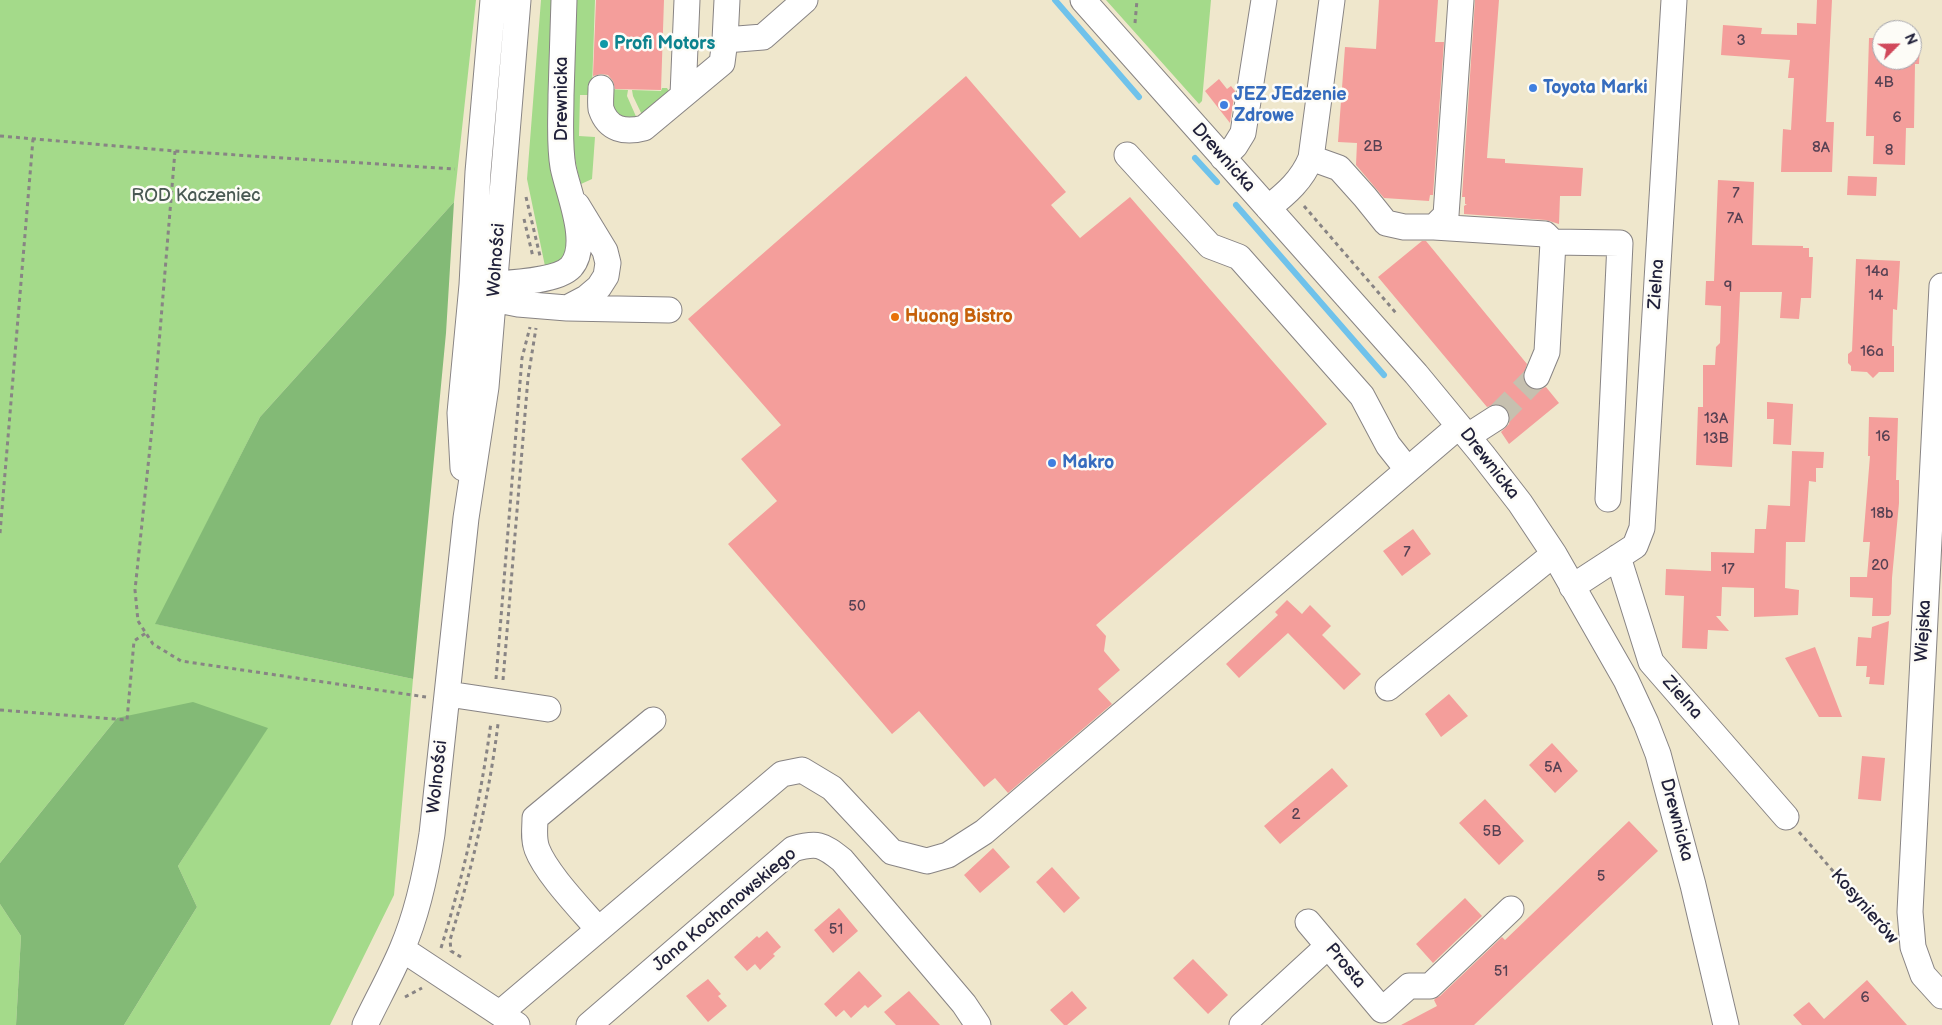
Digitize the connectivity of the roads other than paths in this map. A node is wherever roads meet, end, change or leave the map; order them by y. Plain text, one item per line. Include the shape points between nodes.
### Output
1 (493, 0) edge
2 (518, 0) edge
3 (564, 0) edge
4 (687, 0) edge
5 (727, 0) edge
6 (805, 0) edge
7 (1083, 0) edge
8 (1264, 0) edge
9 (1332, 0) edge
10 (1462, 0) edge
11 (1674, 0) edge
12 (726, 40) junction
13 (602, 88) dead end
14 (683, 95) junction
15 (1127, 155) dead end
16 (1223, 158) junction
17 (1311, 158) junction
18 (572, 196) junction
19 (1268, 208) junction
20 (1434, 227) junction
21 (1553, 242) junction
22 (1942, 286) edge
23 (486, 289) junction
24 (548, 307) junction
25 (659, 311) dead end
26 (1537, 376) tunnel mouth
27 (1496, 418) tunnel mouth
28 (1463, 431) junction
29 (1408, 469) junction
30 (1608, 499) dead end
31 (1554, 554) junction
32 (1618, 557) junction
33 (1572, 587) junction
34 (1388, 688) dead end
35 (447, 696) junction
36 (548, 710) dead end
37 (653, 720) dead end
38 (1786, 817) road end
39 (1511, 909) dead end
40 (1308, 922) dead end
41 (598, 929) junction
42 (1328, 946) junction
43 (402, 949) junction
44 (1942, 996) edge
45 (509, 1019) edge
46 (365, 1025) edge
47 (589, 1025) edge
48 (978, 1025) edge
49 (1242, 1025) edge
50 (1726, 1025) edge

1 - 23 street, Wolności via 478,172
2 - 23 street, Wolności
3 - 18 street, Drewnicka via 562,145 563,168
4 - 14 street
5 - 12 street
6 - 12 street via 763,37
7 - 16 street, Drewnicka
8 - 16 street via 1243,133
9 - 17 street
10 - 20 street via 1446,215
11 - 32 street, Zielna via 1642,528 1635,546
12 - 14 street via 722,63
13 - 14 street via 601,108 608,122 631,132 644,128
15 - 29 street via 1210,246 1239,257 1362,396 1388,445
16 - 19 street, Drewnicka
17 - 19 street via 1300,180
17 - 20 street via 1339,168 1386,223
18 - 23 street, Drewnicka via 578,240 575,258 569,268 562,275
18 - 24 street, Drewnicka via 605,251 608,263 606,276 586,298
19 - 28 street, Drewnicka
20 - 21 street via 1545,234
21 - 26 street via 1547,352
21 - 30 street via 1620,243
22 - 44 street, Wiejska via 1910,912 1913,947 1923,975
23 - 24 street
23 - 35 street, Wolności via 486,387 466,518
24 - 25 street
27 - 28 street
28 - 29 street
28 - 31 street, Drewnicka via 1520,503
29 - 41 street via 984,832 948,855 927,861 892,852 832,788 802,770 782,774
31 - 33 street, Drewnicka
31 - 34 street
32 - 33 street, Zielna
32 - 38 street, Zielna via 1651,662
33 - 50 street, Drewnicka via 1626,680 1658,754
35 - 36 street
35 - 43 street, Wolności via 426,873
37 - 41 street via 536,818 534,838 546,867
39 - 42 street, Prosta via 1430,986 1409,986 1382,1010
40 - 42 street, Prosta
41 - 45 street
42 - 49 street
43 - 45 street
43 - 46 street, Wolności
47 - 48 street, Jana Kochanowskiego via 792,849 812,844 826,848 842,860 964,1004

